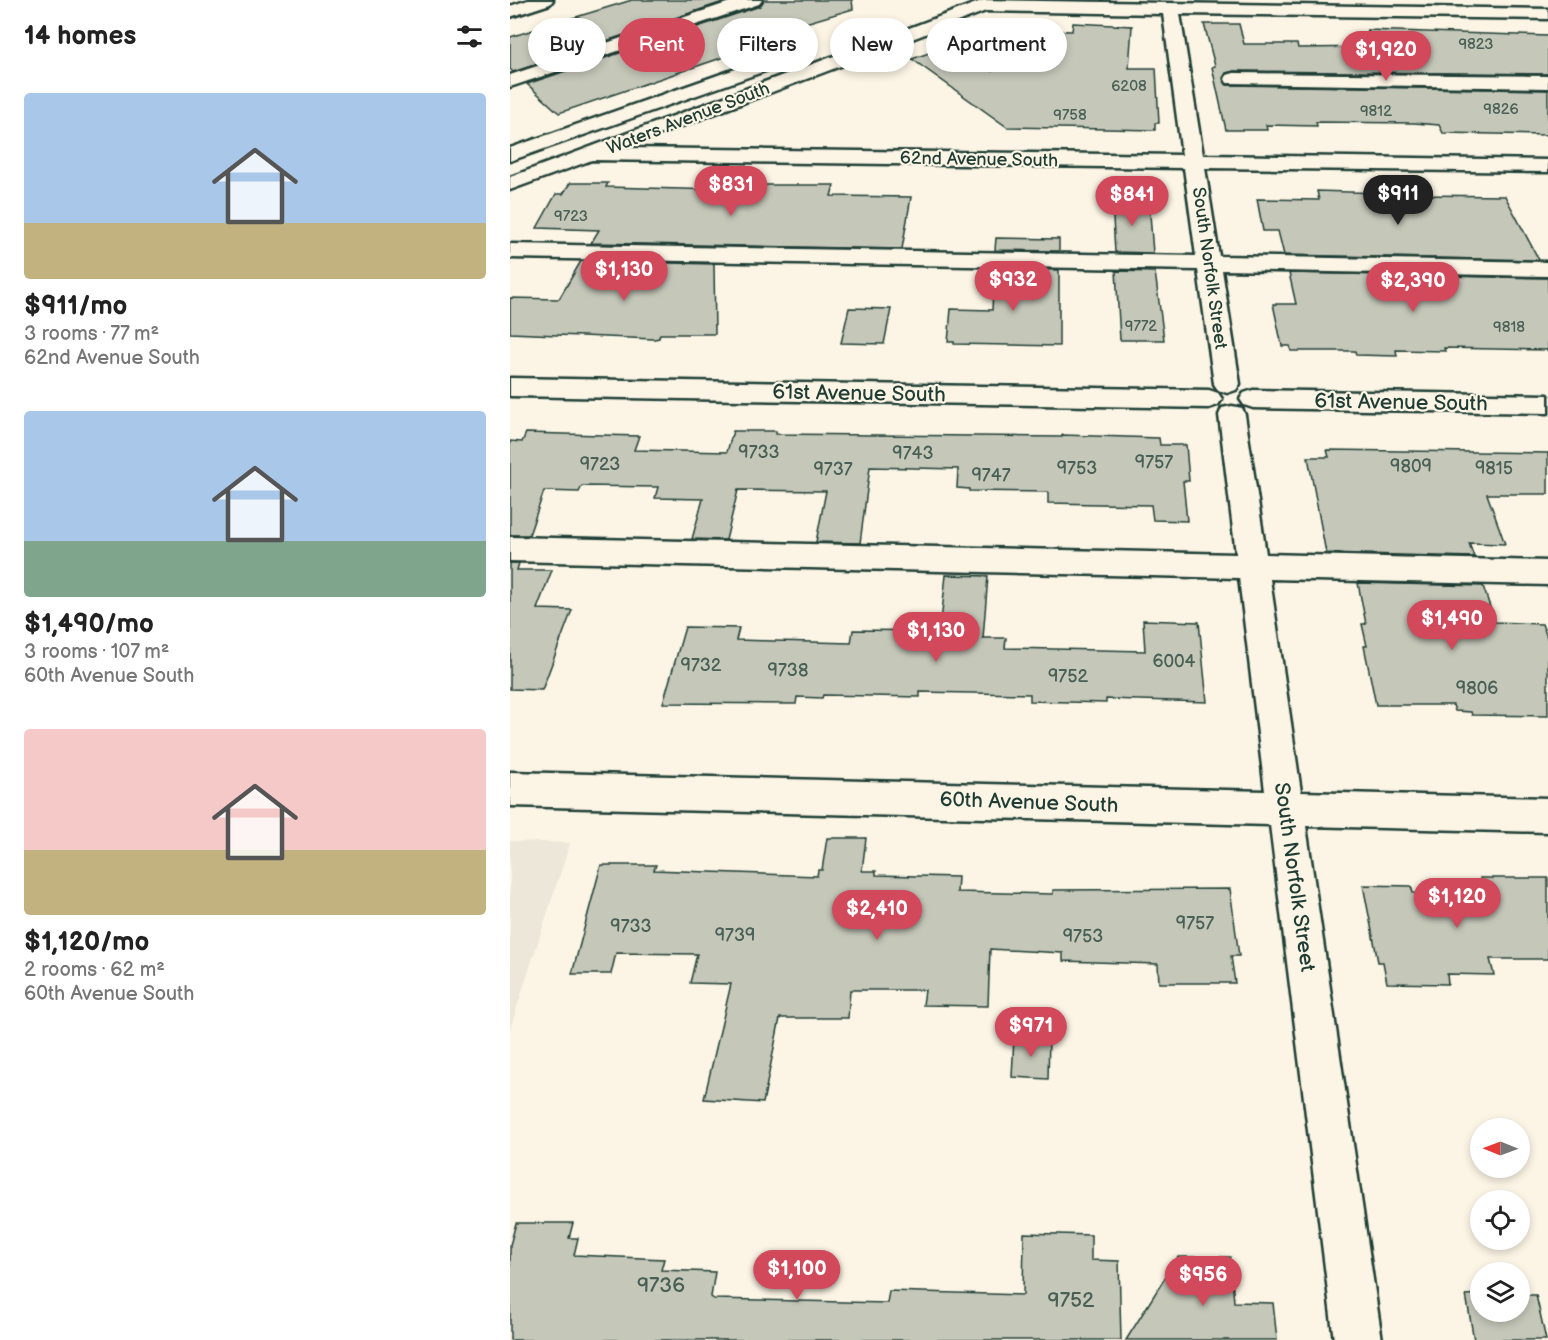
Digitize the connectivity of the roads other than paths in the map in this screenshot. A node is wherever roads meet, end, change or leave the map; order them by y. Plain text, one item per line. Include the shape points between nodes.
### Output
1 (544, 0) edge
2 (753, 0) edge
3 (992, 3) edge
4 (510, 4) edge
5 (1171, 10) junction
6 (510, 12) edge
7 (1548, 14) edge
8 (742, 72) edge
9 (1234, 79) dead end
10 (510, 81) edge
11 (1548, 82) edge
12 (512, 151) edge
13 (591, 154) junction
14 (1194, 162) junction
15 (1548, 166) edge
16 (510, 184) edge
17 (510, 250) edge
18 (1210, 263) junction
19 (1548, 269) edge
20 (510, 387) edge
21 (1230, 399) junction
22 (1548, 404) edge
23 (510, 549) edge
24 (1252, 565) junction
25 (1548, 573) edge
26 (510, 789) edge
27 (1286, 809) junction
28 (1548, 815) edge
29 (1358, 1340) edge

1 - 4 street
1 - 6 street
2 - 10 street
3 - 5 street
3 - 13 street, Waters Avenue South
5 - 7 street
5 - 14 street, South Norfolk Street
8 - 12 street, Waters Avenue South
9 - 11 street
13 - 14 street, 62nd Avenue South
13 - 16 street, Waters Avenue South
14 - 15 street, 62nd Avenue South
14 - 18 street, South Norfolk Street
17 - 18 street
18 - 19 street
18 - 21 street, South Norfolk Street
20 - 21 street, 61st Avenue South
21 - 22 street, 61st Avenue South
21 - 24 street, South Norfolk Street
23 - 24 street
24 - 25 street
24 - 27 street, South Norfolk Street
26 - 27 street, 60th Avenue South
27 - 28 street, 60th Avenue South
27 - 29 street, South Norfolk Street

